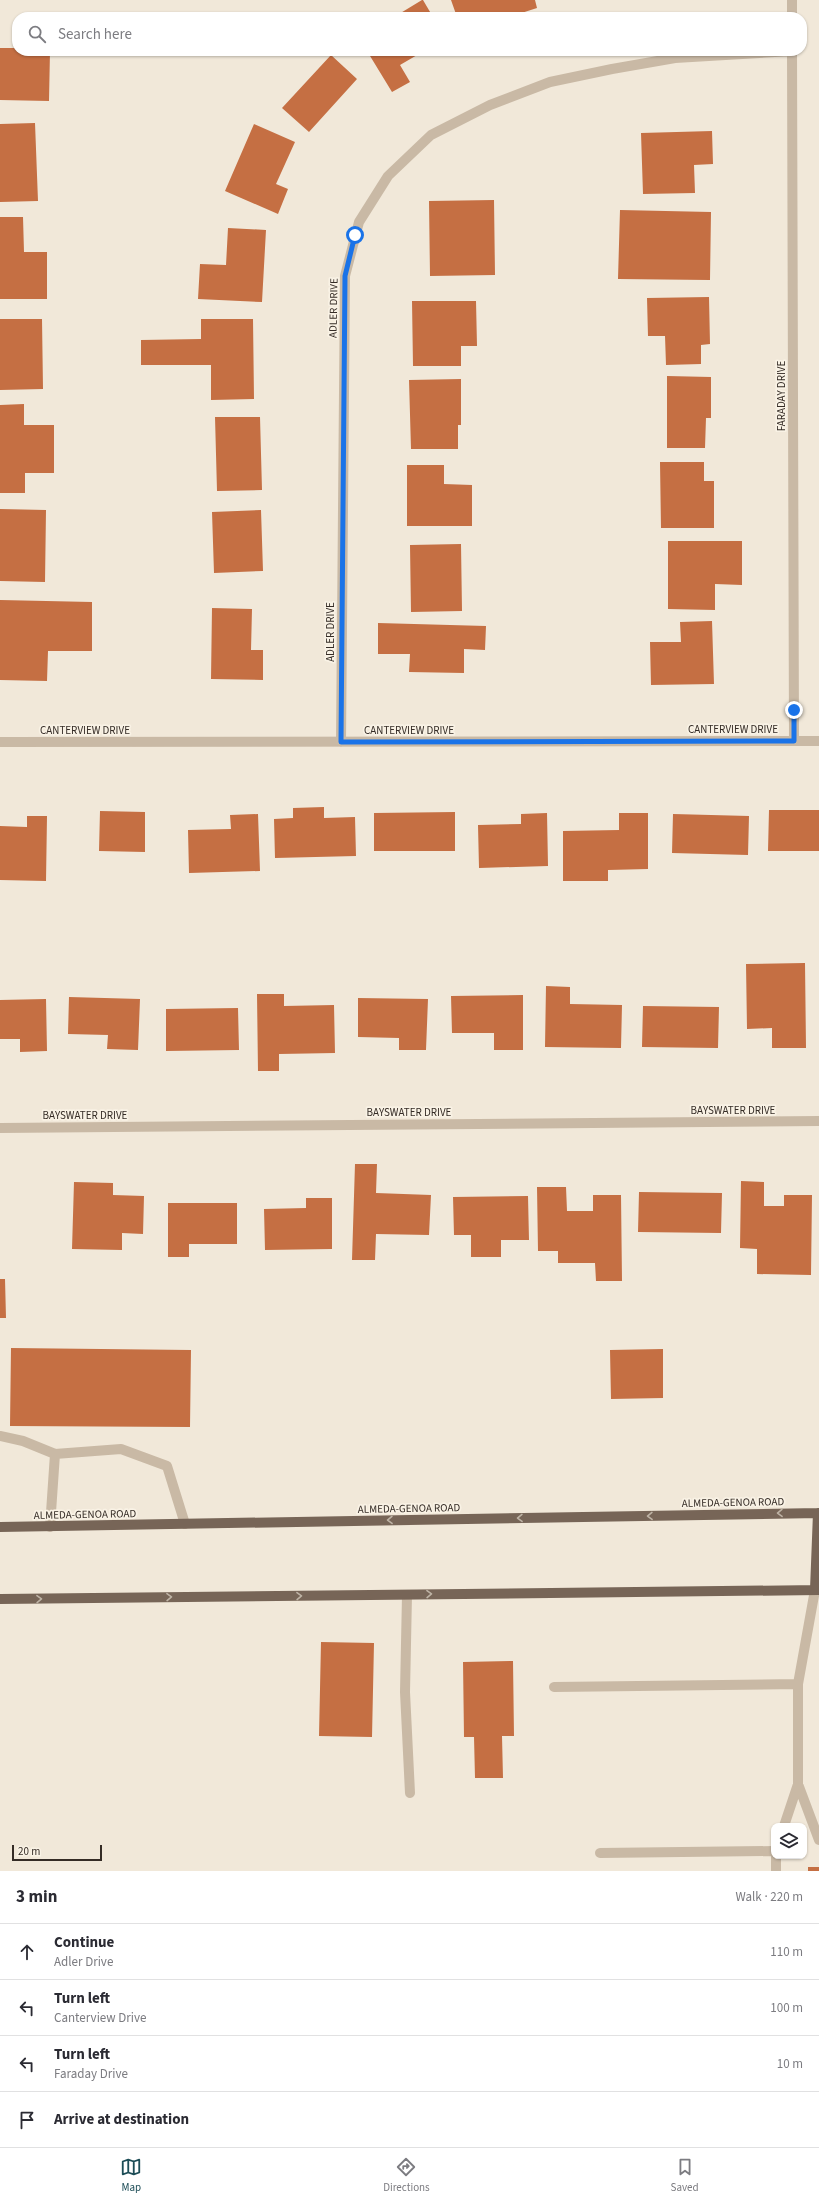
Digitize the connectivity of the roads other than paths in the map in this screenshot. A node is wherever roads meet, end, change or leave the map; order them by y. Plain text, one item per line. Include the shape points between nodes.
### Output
1 (792, 0) edge
2 (792, 12) edge
3 (708, 56) edge
4 (792, 56) edge
5 (794, 741) junction
6 (819, 741) edge
7 (0, 742) edge
8 (341, 742) junction
9 (819, 1121) edge
10 (0, 1128) edge
11 (0, 1436) edge
12 (55, 1454) junction
13 (819, 1513) edge
14 (185, 1524) junction
15 (0, 1527) edge
16 (50, 1527) junction
17 (817, 1590) edge
18 (407, 1595) junction
19 (0, 1599) edge
20 (798, 1684) junction
21 (554, 1687) dead end
22 (798, 1784) junction
23 (410, 1793) dead end
24 (785, 1823) edge
25 (819, 1840) edge
26 (771, 1851) edge
27 (600, 1853) dead end
28 (776, 1859) edge
29 (776, 1871) edge

1 - 2 street
3 - 8 street, ADLER DRIVE via 674,58 550,82 490,105 432,135 388,176 359,222 345,276
4 - 5 street, FARADAY DRIVE
5 - 6 street, CANTERVIEW DRIVE
5 - 8 street, CANTERVIEW DRIVE
7 - 8 street, CANTERVIEW DRIVE
9 - 10 street, BAYSWATER DRIVE
11 - 12 street via 23,1441
12 - 14 street via 121,1449 167,1466
12 - 16 street
13 -> 14 main road, ALMEDA-GENOA ROAD
13 - 17 main road
14 - 16 main road, ALMEDA-GENOA ROAD
15 - 16 main road, ALMEDA-GENOA ROAD
18 -> 17 main road
17 - 20 street
19 -> 18 main road
18 - 23 street via 405,1692
20 - 21 street
20 - 22 street
22 - 24 street
22 - 25 street
26 - 27 street
28 - 29 street

